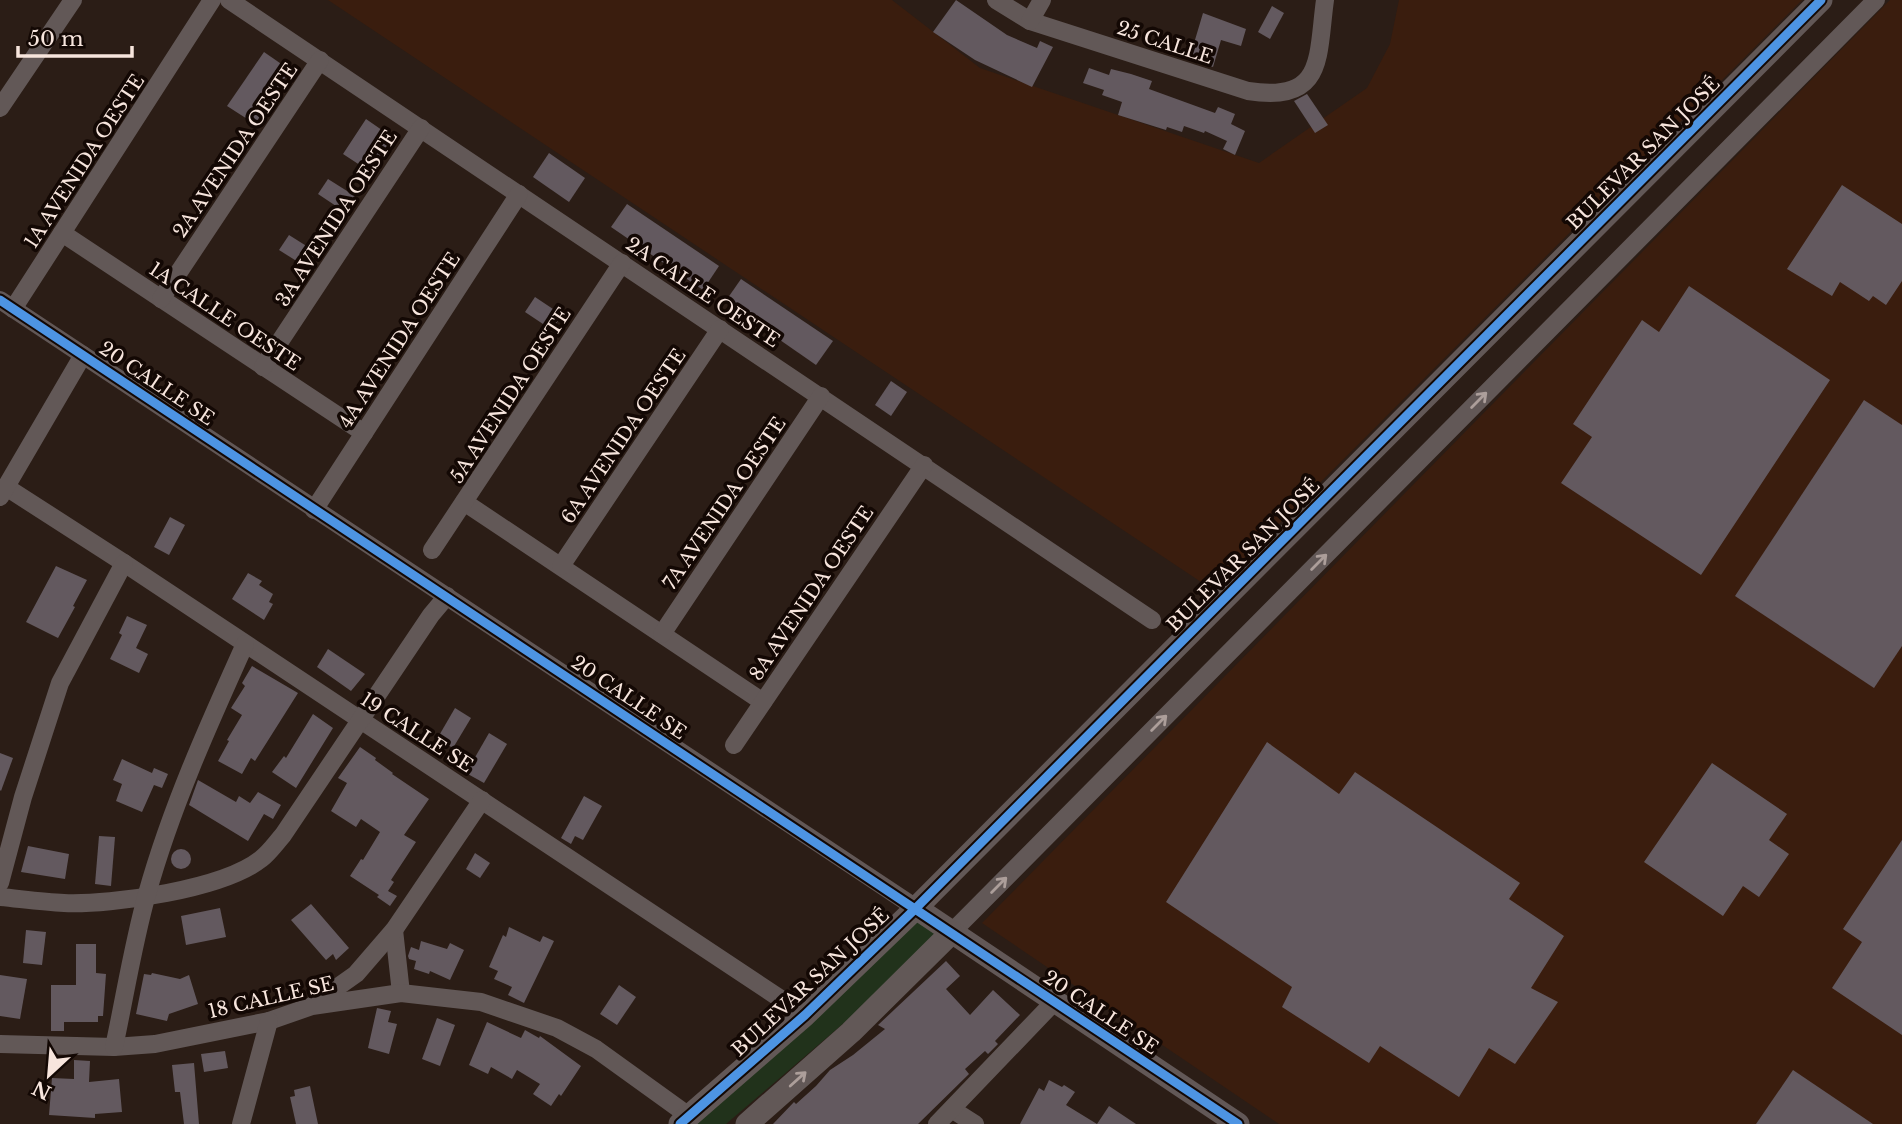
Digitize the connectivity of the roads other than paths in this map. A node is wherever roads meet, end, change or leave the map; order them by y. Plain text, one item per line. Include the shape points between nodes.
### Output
1 (73, 0) edge
2 (212, 0) edge
3 (229, 0) edge
4 (996, 0) edge
5 (1042, 0) edge
6 (1325, 0) edge
7 (1821, 0) edge
8 (1876, 0) edge
9 (1030, 21) junction
10 (320, 60) junction
11 (0, 108) edge
12 (421, 128) junction
13 (519, 194) junction
14 (62, 233) junction
15 (622, 263) junction
16 (161, 299) junction
17 (7, 304) edge
18 (720, 329) junction
19 (83, 355) junction
20 (263, 367) junction
21 (821, 396) junction
22 (364, 433) junction
23 (924, 465) junction
24 (3, 492) edge
25 (464, 502) junction
26 (314, 510) junction
27 (432, 550) dead end
28 (124, 563) junction
29 (561, 566) junction
30 (447, 596) junction
31 (1152, 620) dead end
32 (662, 634) junction
33 (245, 644) junction
34 (764, 702) junction
35 (360, 720) junction
36 (734, 745) dead end
37 (482, 800) junction
38 (0, 883) edge
39 (146, 896) junction
40 (0, 897) edge
41 (916, 908) junction
42 (394, 930) junction
43 (951, 933) junction
44 (401, 993) junction
45 (1054, 1002) junction
46 (312, 1006) junction
47 (804, 1015) junction
48 (269, 1021) junction
49 (0, 1044) edge
50 (114, 1047) junction
51 (953, 1110) junction
52 (684, 1120) edge
53 (241, 1124) edge
54 (747, 1124) edge
55 (937, 1124) edge
56 (975, 1124) edge
57 (1238, 1124) edge

1 - 11 street
2 - 14 street, 1A AVENIDA OESTE
3 - 10 street, 2A CALLE OESTE
4 - 9 street, 25 CALLE
5 - 9 street
6 - 9 street, 25 CALLE via 1311,78 1281,93 1257,93
7 - 41 street, BULEVAR SAN JOSÉ
43 -> 8 street
10 - 12 street, 2A CALLE OESTE
10 - 16 street, 2A AVENIDA OESTE
12 - 13 street, 2A CALLE OESTE
12 - 20 street, 3A AVENIDA OESTE
13 - 15 street, 2A CALLE OESTE
13 - 22 street, 4A AVENIDA OESTE
14 - 16 street, 1A CALLE OESTE
14 - 17 street, 1A AVENIDA OESTE
15 - 18 street, 2A CALLE OESTE
15 - 25 street, 5A AVENIDA OESTE
16 - 20 street, 1A CALLE OESTE
17 - 19 street, 20 CALLE SE
18 - 21 street, 2A CALLE OESTE
18 - 29 street, 6A AVENIDA OESTE
19 - 24 street
19 - 26 street, 20 CALLE SE
20 - 22 street, 1A CALLE OESTE
21 - 23 street, 2A CALLE OESTE
21 - 32 street, 7A AVENIDA OESTE
22 - 26 street, 4A AVENIDA OESTE
23 - 31 street, 2A CALLE OESTE
23 - 34 street, 8A AVENIDA OESTE
24 - 28 street, 19 CALLE SE
25 - 27 street, 5A AVENIDA OESTE
25 - 29 street
26 - 30 street, 20 CALLE SE
28 - 33 street, 19 CALLE SE
28 - 38 street via 60,682
29 - 32 street
30 - 35 street
30 - 41 street, 20 CALLE SE
32 - 34 street
33 - 35 street, 19 CALLE SE
33 - 39 street via 173,812
34 - 36 street, 8A AVENIDA OESTE
35 - 37 street, 19 CALLE SE
35 - 39 street via 283,835 261,859 208,882
37 - 42 street
37 - 47 street, 19 CALLE SE
39 - 40 street via 65,903
39 - 50 street
41 - 43 street, 20 CALLE SE
41 - 47 street, BULEVAR SAN JOSÉ
42 - 44 street
42 - 46 street via 356,974
43 - 45 street, 20 CALLE SE
54 -> 43 street via 851,1032
44 - 46 street, 18 CALLE SE
44 - 52 street, 18 CALLE SE via 481,1002 556,1028 596,1049
45 - 51 street
45 - 57 street, 20 CALLE SE
46 - 48 street, 18 CALLE SE
47 - 52 street, BULEVAR SAN JOSÉ
48 - 50 street, 18 CALLE SE via 155,1044
48 - 53 street
49 - 50 street, 18 CALLE SE
51 - 55 street
51 - 56 street

